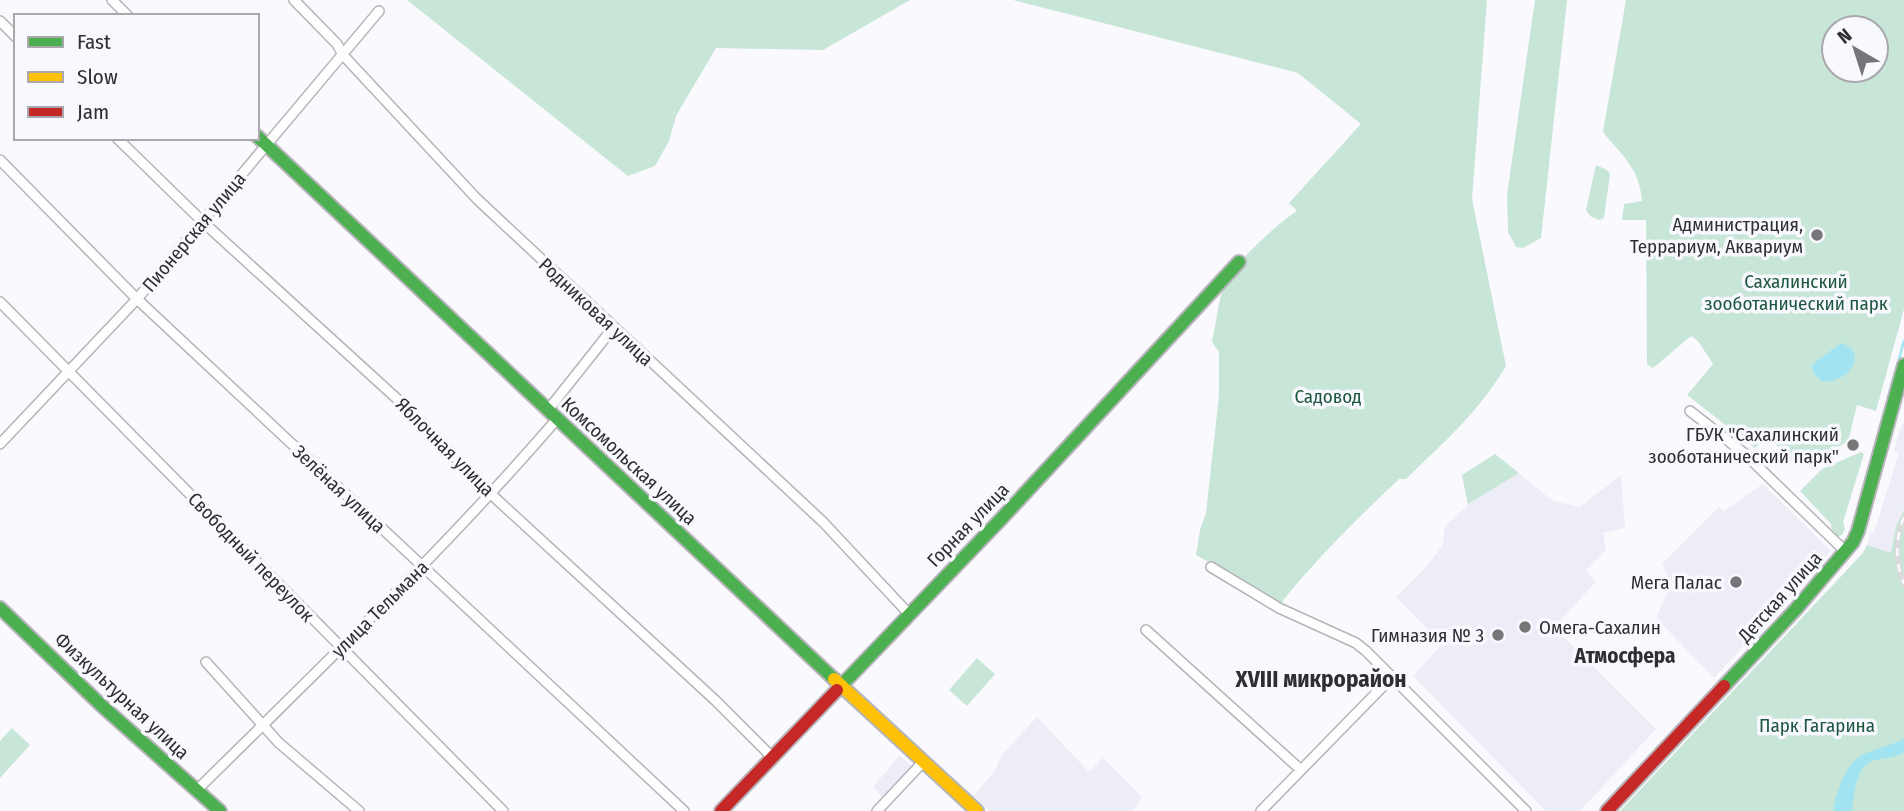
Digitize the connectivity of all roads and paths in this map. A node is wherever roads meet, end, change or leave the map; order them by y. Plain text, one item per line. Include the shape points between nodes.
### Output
1 (112, 0) edge
2 (294, 0) edge
3 (379, 11) dead end
4 (126, 14) edge
5 (0, 21) edge
6 (14, 35) edge
7 (343, 55) junction
8 (119, 140) edge
9 (262, 141) edge
10 (0, 160) edge
11 (203, 222) junction
12 (1239, 262) dead end
13 (136, 299) junction
14 (0, 302) edge
15 (613, 328) junction
16 (1904, 365) edge
17 (68, 371) junction
18 (1690, 411) dead end
19 (552, 415) junction
20 (0, 444) edge
21 (492, 495) junction
22 (1846, 552) junction
23 (422, 567) junction
24 (1211, 567) dead end
25 (0, 608) edge
26 (910, 615) junction
27 (1146, 630) dead end
28 (340, 648) junction
29 (206, 662) dead end
30 (1392, 677) junction
31 (841, 685) junction
32 (262, 726) junction
33 (772, 757) junction
34 (924, 761) junction
35 (1301, 770) junction
36 (196, 791) junction
37 (219, 811) edge
38 (359, 811) edge
39 (503, 811) edge
40 (684, 811) edge
41 (721, 811) edge
42 (877, 811) edge
43 (977, 811) edge
44 (1261, 811) edge
45 (1526, 811) edge
46 (1607, 811) edge

1 - 4 street
2 - 7 street, Родниковая улица
3 - 7 street, Пионерская улица
5 - 6 street
7 - 9 street, Пионерская улица
7 - 15 street, Родниковая улица via 477,199
8 - 11 street, Яблочная улица
9 - 11 street, Пионерская улица
9 - 19 street, Комсомольская улица
10 - 13 street, Зелёная улица
11 - 13 street, Пионерская улица
11 - 21 street, Яблочная улица via 406,407
12 - 26 street, Горная улица
13 - 17 street, Пионерская улица
13 - 23 street, Зелёная улица
14 - 17 street, Свободный переулок
15 - 19 street, улица Тельмана
15 - 26 street, Родниковая улица via 823,523
16 - 22 street, Детская улица via 1858,531
17 - 20 street, Пионерская улица
17 - 28 street, Свободный переулок
18 - 22 street via 1745,454
19 - 21 street, улица Тельмана
19 - 31 street, Комсомольская улица
21 - 23 street, улица Тельмана
21 - 33 street, Яблочная улица
22 - 46 street, Детская улица
23 - 28 street, улица Тельмана
23 - 40 street, Зелёная улица
24 - 30 street via 1279,608 1356,643
25 - 36 street, Физкультурная улица
26 - 31 street, Горная улица
27 - 35 street
28 - 32 street, улица Тельмана
28 - 39 street, Свободный переулок
29 - 32 street
30 - 35 street
30 - 45 street
31 - 33 street, Горная улица
31 - 34 street, Комсомольская улица
32 - 36 street, улица Тельмана
32 - 38 street
33 - 41 street, Горная улица
34 - 42 street
34 - 43 street, Комсомольская улица
35 - 44 street
36 - 37 street, Физкультурная улица

